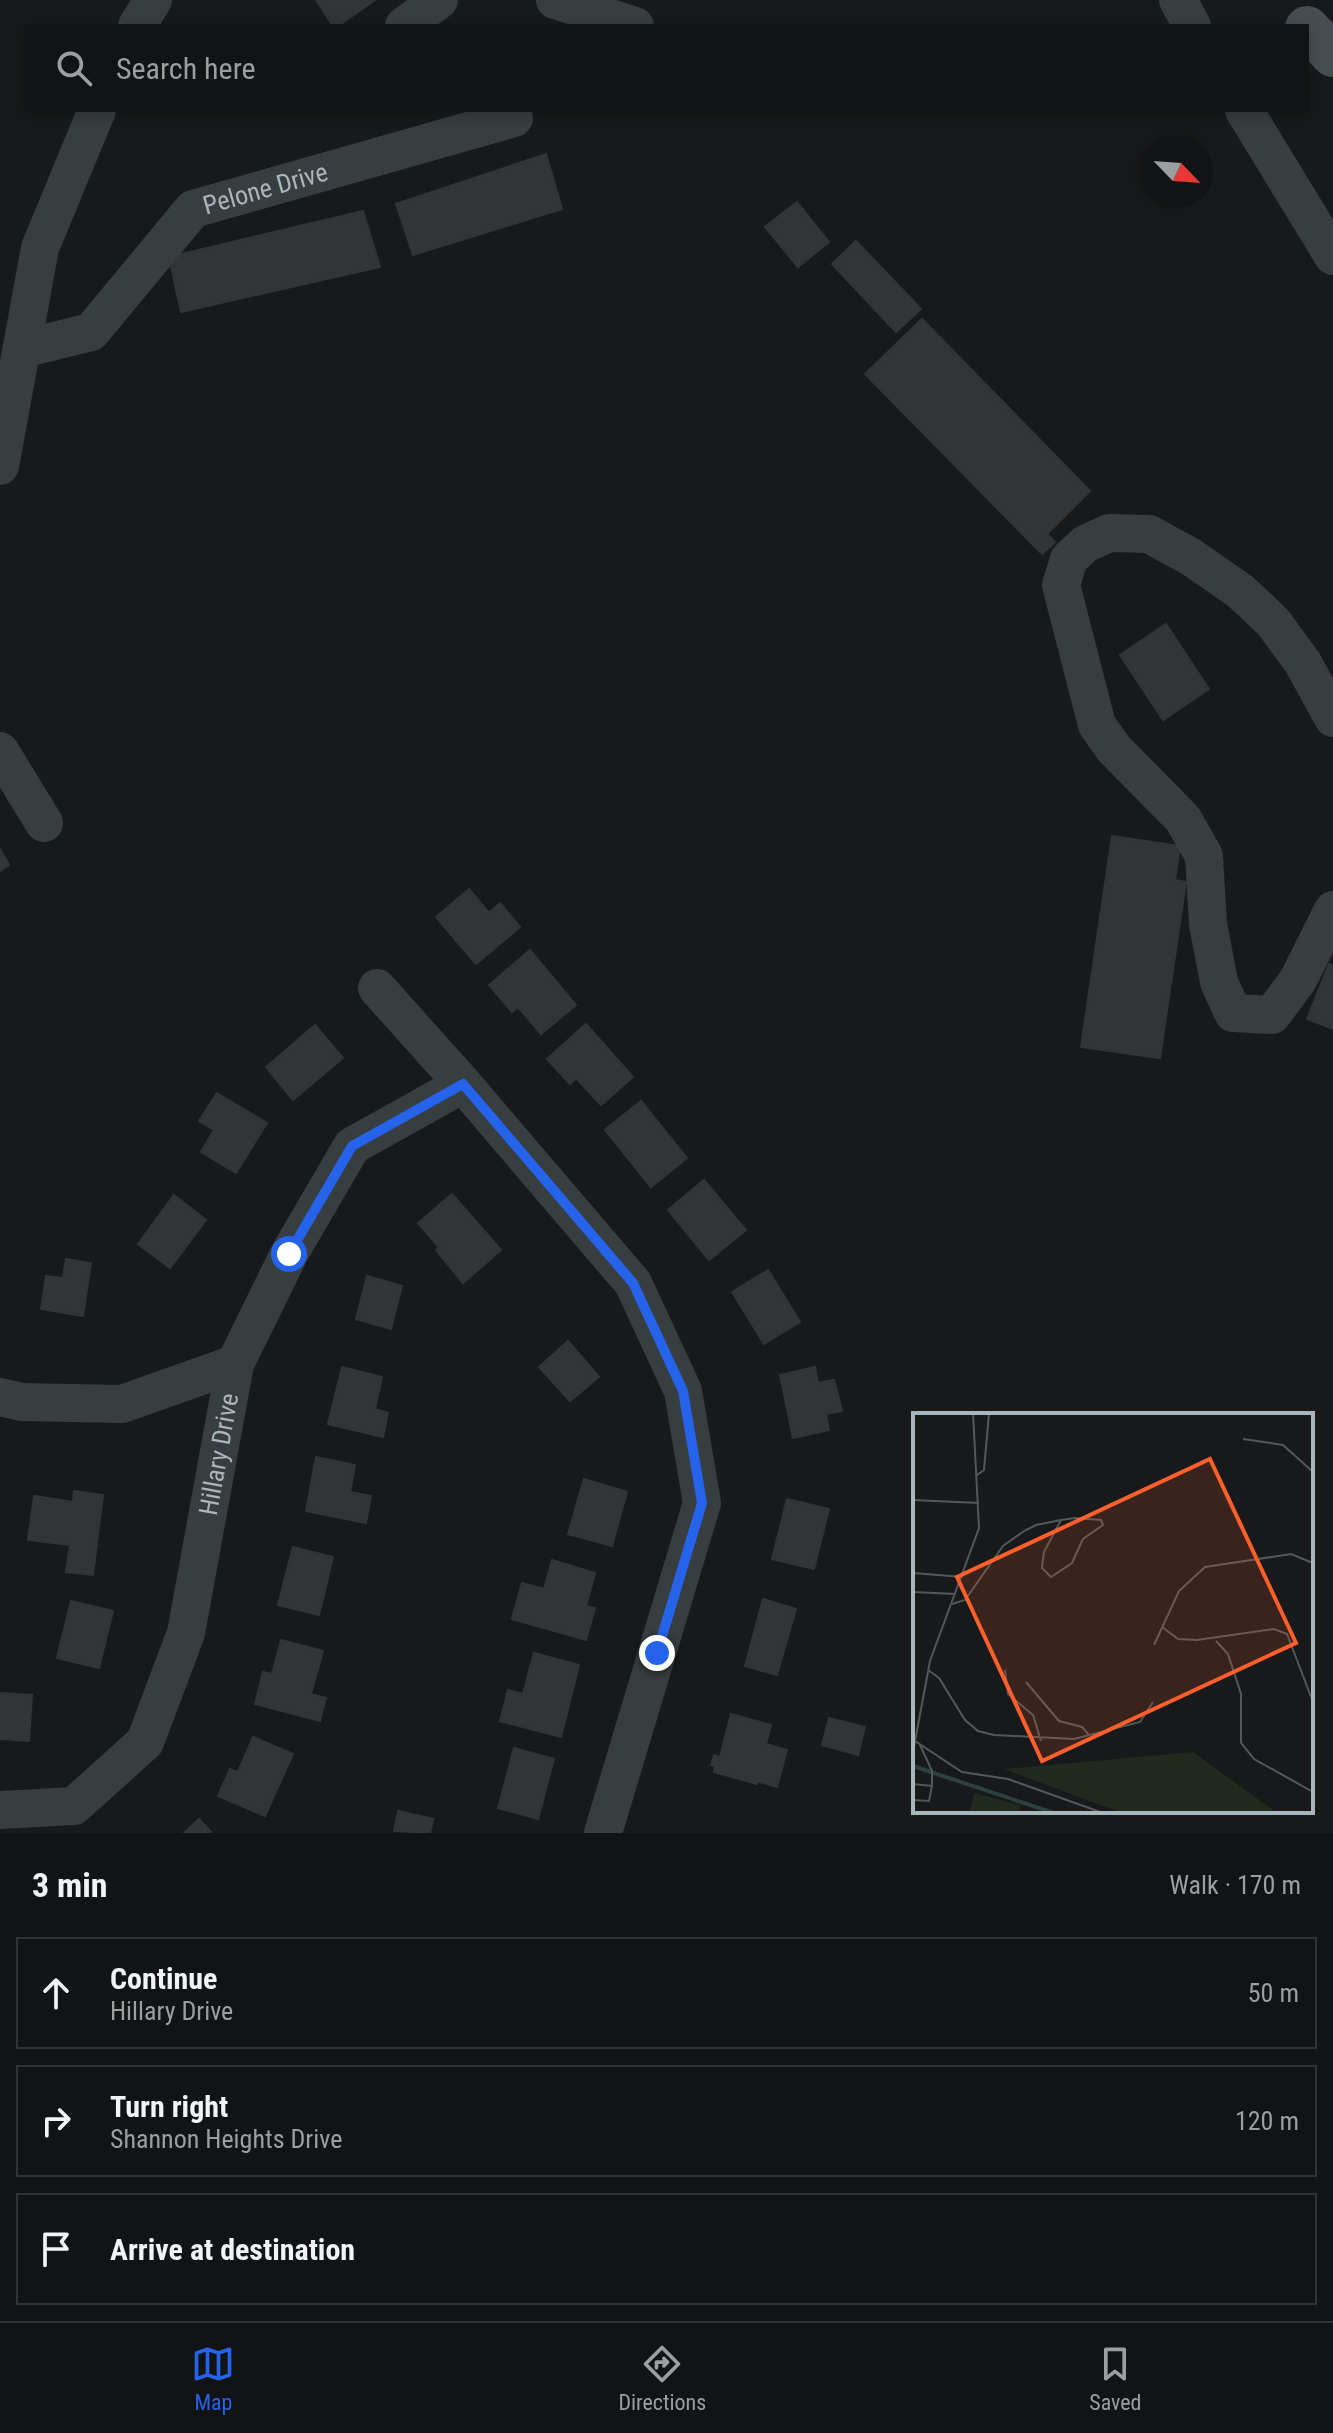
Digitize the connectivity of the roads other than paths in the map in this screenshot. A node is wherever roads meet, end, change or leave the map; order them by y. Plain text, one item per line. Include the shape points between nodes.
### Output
1 (153, 0) edge
2 (439, 0) edge
3 (555, 0) edge
4 (1178, 0) edge
5 (1280, 0) edge
6 (138, 24) edge
7 (407, 24) edge
8 (629, 24) edge
9 (1191, 24) edge
10 (1303, 24) edge
11 (1309, 30) edge
12 (1333, 55) edge
13 (96, 112) edge
14 (1245, 112) edge
15 (514, 118) dead end
16 (1333, 256) edge
17 (22, 349) junction
18 (0, 466) edge
19 (1333, 718) edge
20 (0, 751) edge
21 (44, 823) dead end
22 (1333, 910) edge
23 (377, 988) dead end
24 (463, 1084) junction
25 (235, 1364) junction
26 (0, 1397) edge
27 (0, 1810) edge
28 (603, 1833) edge

1 - 6 street
2 - 7 street
3 - 8 street
4 - 9 street
5 - 10 street
11 - 12 street
13 - 17 street via 40,248
14 - 16 street
15 - 17 street, Pelone Drive via 193,209 91,332
17 - 18 street
19 - 22 street via 1273,622 1191,557 1149,534 1109,533 1069,559 1061,585 1097,725 1183,819 1204,856 1208,924 1219,982 1233,1013 1272,1015 1298,980
20 - 21 street
23 - 24 street
24 - 25 street, Hillary Drive via 352,1146 289,1254
24 - 28 street via 633,1283 683,1391 702,1503
25 - 26 street via 122,1404
25 - 27 street, Hillary Drive via 186,1633 145,1742 74,1806

